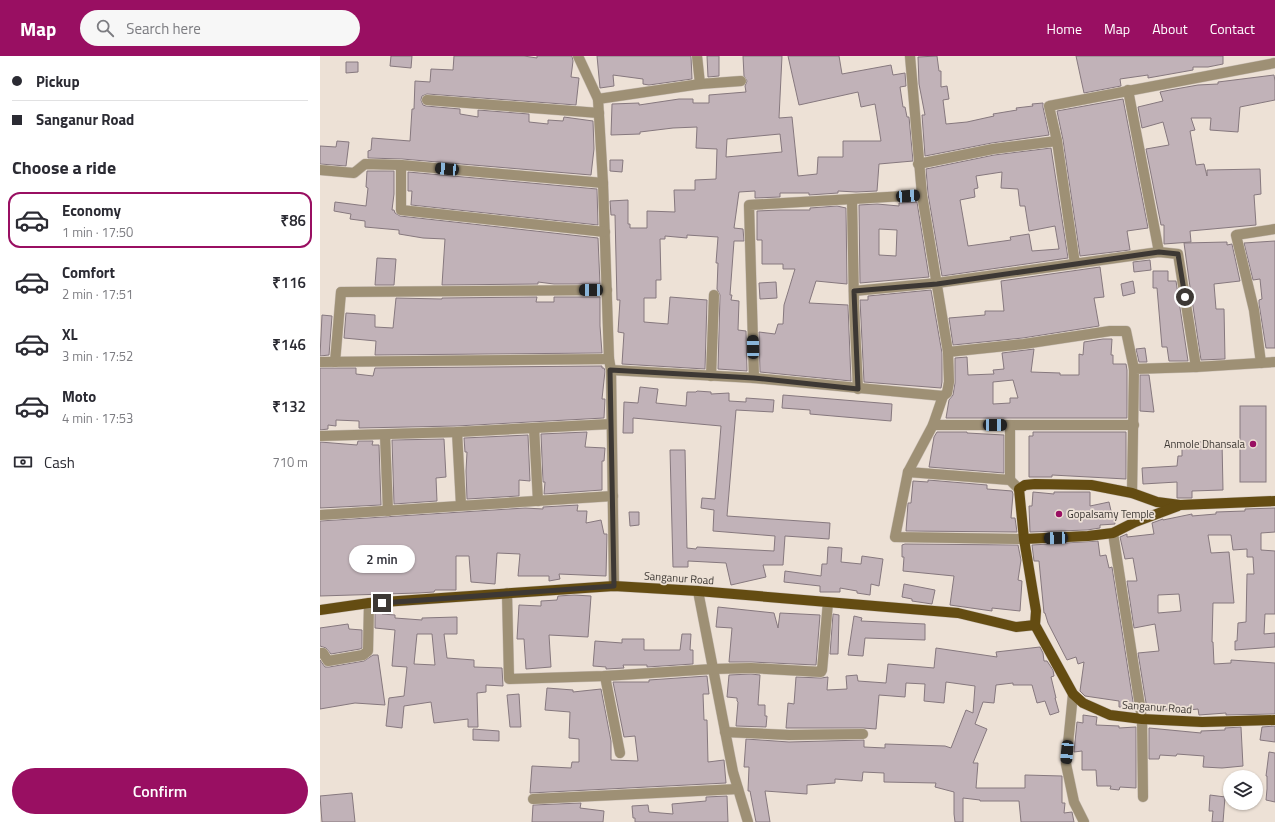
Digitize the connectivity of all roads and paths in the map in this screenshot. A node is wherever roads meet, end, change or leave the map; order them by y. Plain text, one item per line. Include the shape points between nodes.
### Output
1 (578, 56) edge
2 (697, 56) edge
3 (910, 56) edge
4 (1275, 63) edge
5 (741, 81) dead end
6 (700, 84) junction
7 (1128, 90) junction
8 (598, 99) junction
9 (427, 100) dead end
10 (599, 113) junction
11 (1057, 141) junction
12 (918, 164) junction
13 (401, 165) junction
14 (320, 170) edge
15 (603, 182) junction
16 (922, 195) junction
17 (852, 200) junction
18 (1275, 229) edge
19 (605, 232) junction
20 (1159, 252) junction
21 (1074, 264) junction
22 (937, 284) junction
23 (607, 290) junction
24 (854, 291) junction
25 (714, 295) dead end
26 (948, 352) junction
27 (609, 359) junction
28 (320, 362) edge
29 (335, 362) junction
30 (1275, 362) edge
31 (1261, 363) junction
32 (1196, 367) junction
33 (1134, 369) junction
34 (610, 370) junction
35 (711, 376) junction
36 (754, 378) junction
37 (858, 389) junction
38 (943, 396) junction
39 (611, 424) junction
40 (933, 425) junction
41 (1010, 425) junction
42 (1134, 425) junction
43 (534, 428) junction
44 (457, 432) junction
45 (385, 435) junction
46 (320, 436) edge
47 (908, 472) junction
48 (1010, 480) junction
49 (1019, 489) junction
50 (1132, 493) junction
51 (613, 496) junction
52 (538, 501) junction
53 (1275, 501) edge
54 (461, 505) junction
55 (1180, 505) junction
56 (388, 511) junction
57 (320, 515) edge
58 (1113, 533) junction
59 (1024, 539) junction
60 (614, 586) junction
61 (698, 591) junction
62 (507, 593) junction
63 (828, 602) junction
64 (369, 603) junction
65 (320, 610) edge
66 (1035, 625) junction
67 (320, 653) edge
68 (713, 669) junction
69 (605, 676) junction
70 (1073, 694) junction
71 (1142, 719) junction
72 (1275, 720) edge
73 (725, 732) junction
74 (864, 734) dead end
75 (620, 753) dead end
76 (738, 789) junction
77 (1143, 797) dead end
78 (533, 800) dead end
79 (748, 822) edge
80 (1084, 822) edge

1 - 8 street
2 - 6 street
3 - 12 street
4 - 7 street
5 - 6 street
6 - 8 street
7 - 11 street via 1049,106
7 - 20 street
8 - 10 street
9 - 10 street
10 - 15 street
11 - 12 street via 993,149
11 - 21 street
12 - 16 street
13 - 14 street via 365,164 354,173
13 - 15 street
13 - 19 street via 401,210
15 - 19 street
16 - 17 street
16 - 22 street
17 - 24 street
17 - 36 street via 749,205
18 - 31 street via 1236,235 1254,310
19 - 23 street
20 - 21 street
20 - 32 street via 1178,254
21 - 22 street
22 - 24 street
22 - 26 street
23 - 27 street
23 - 29 street via 341,292
24 - 37 street
25 - 35 street
26 - 33 street via 1126,331
26 - 38 street via 949,382 947,393
27 - 29 street
27 - 34 street
28 - 29 street
30 - 31 street
31 - 32 street
32 - 33 street
33 - 42 street
34 - 35 street
34 - 39 street
35 - 36 street
36 - 37 street
37 - 38 street
38 - 40 street
39 - 43 street
39 - 51 street
40 - 41 street
40 - 47 street
41 - 42 street
41 - 48 street
42 - 50 street
43 - 44 street
43 - 52 street
44 - 45 street
44 - 54 street
45 - 46 street
45 - 56 street
47 - 48 street
47 - 59 street via 895,538
48 - 49 street
49 - 50 main road via 1025,485 1035,484 1091,485
49 - 59 main road, Sanganur Road
50 - 55 main road via 1157,502
51 - 52 street
51 - 60 street
52 - 54 street
53 - 55 main road
54 - 56 street
55 - 58 main road
56 - 57 street
58 - 59 main road
58 - 71 street
59 - 66 main road, Sanganur Road via 1036,611
60 - 61 main road, Sanganur Road
60 - 62 main road, Sanganur Road
61 - 63 main road, Sanganur Road
61 - 68 street
62 - 64 main road, Sanganur Road
62 - 69 street via 509,679
63 - 66 main road, Sanganur Road via 958,613 1016,627
63 - 68 street via 821,672 751,668
64 - 65 main road, Sanganur Road
64 - 67 street via 368,651 364,655 328,661 323,653
66 - 70 main road, Sanganur Road
68 - 69 street
68 - 73 street
69 - 75 street
70 - 71 main road, Sanganur Road via 1083,703 1110,715
70 - 80 street via 1066,764 1074,802
71 - 72 main road, Sanganur Road via 1202,722
71 - 77 street
73 - 74 street via 789,735
73 - 76 street
76 - 78 street
76 - 79 street

